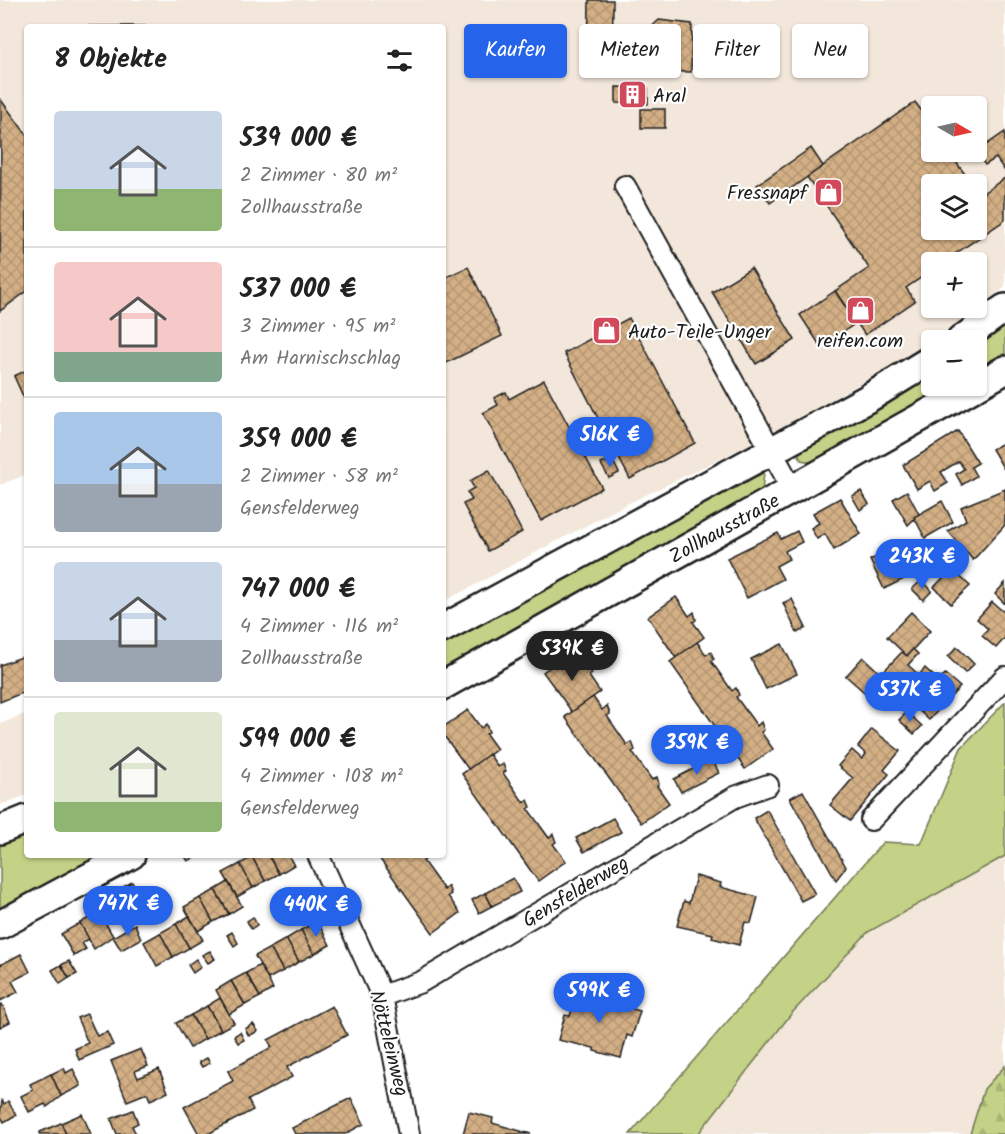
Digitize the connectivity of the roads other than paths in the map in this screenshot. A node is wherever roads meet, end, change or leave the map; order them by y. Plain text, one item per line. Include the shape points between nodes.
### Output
1 (625, 186) dead end
2 (1005, 308) edge
3 (975, 330) edge
4 (921, 366) edge
5 (1005, 370) edge
6 (770, 452) junction
7 (793, 490) junction
8 (446, 627) edge
9 (1005, 677) edge
10 (446, 684) edge
11 (768, 785) dead end
12 (24, 820) edge
13 (871, 820) dead end
14 (0, 830) edge
15 (126, 858) edge
16 (319, 858) edge
17 (0, 926) edge
18 (382, 996) junction
19 (409, 1134) edge

1 - 6 street
2 - 3 main road
4 - 6 main road
5 - 7 main road, Zollhausstraße
6 - 7 street
6 - 8 main road
7 - 10 main road, Zollhausstraße
9 - 13 street
11 - 18 street, Gensfelderweg via 735,797 421,982
12 - 14 main road
15 - 17 main road
16 - 18 street, Nötteleinweg
18 - 19 street, Nötteleinweg

